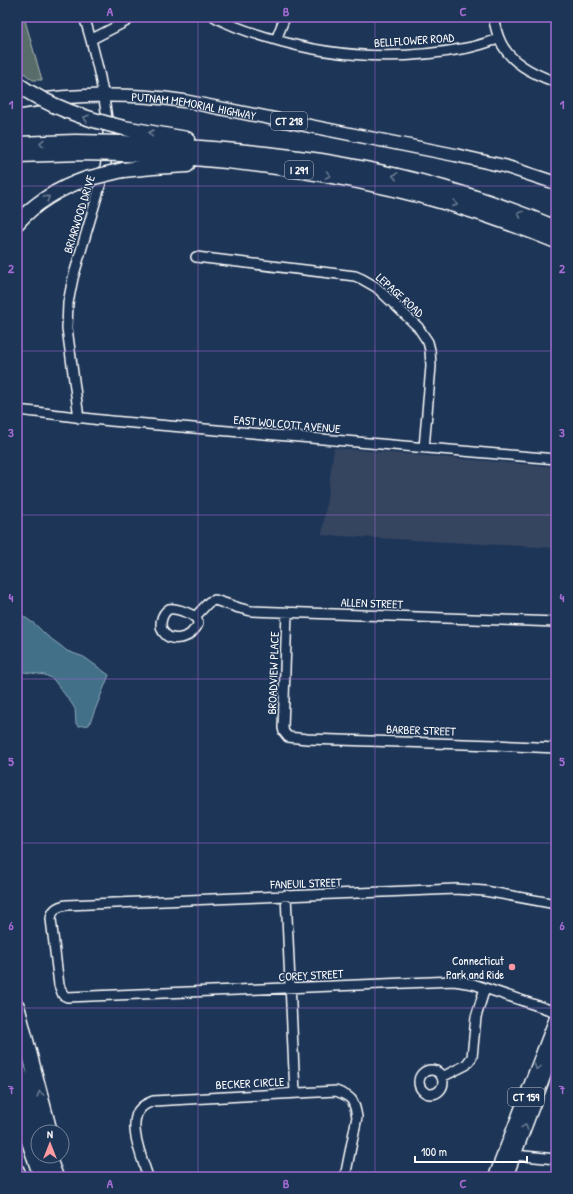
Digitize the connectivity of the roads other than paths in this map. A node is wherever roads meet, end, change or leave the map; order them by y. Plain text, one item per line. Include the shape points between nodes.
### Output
1 (84, 17) edge
2 (132, 17) edge
3 (215, 17) edge
4 (286, 17) edge
5 (493, 17) edge
6 (92, 39) junction
7 (499, 39) junction
8 (276, 40) junction
9 (556, 82) edge
10 (17, 84) edge
11 (103, 95) junction
12 (17, 103) edge
13 (17, 144) edge
14 (122, 149) junction
15 (17, 155) edge
16 (299, 164) junction
17 (556, 183) edge
18 (17, 223) edge
19 (556, 228) edge
20 (556, 241) edge
21 (196, 258) dead end
22 (17, 410) edge
23 (79, 418) junction
24 (424, 448) junction
25 (556, 459) edge
26 (287, 612) junction
27 (194, 617) dead end
28 (556, 622) edge
29 (285, 734) joint
30 (556, 748) edge
31 (286, 896) junction
32 (556, 904) edge
33 (290, 988) junction
34 (486, 988) junction
35 (63, 995) joint
36 (17, 1006) edge
37 (556, 1012) edge
38 (556, 1018) edge
39 (556, 1045) edge
40 (17, 1065) edge
41 (442, 1077) dead end
42 (295, 1093) junction
43 (17, 1106) edge
44 (37, 1124) edge
45 (48, 1124) edge
46 (17, 1133) edge
47 (514, 1155) junction
48 (556, 1159) edge
49 (51, 1164) edge
50 (59, 1164) edge
51 (17, 1171) edge
52 (19, 1177) edge
53 (33, 1177) edge
54 (41, 1177) edge
55 (56, 1177) edge
56 (62, 1177) edge
57 (148, 1177) edge
58 (345, 1177) edge
59 (495, 1177) edge
60 (506, 1177) edge

1 - 6 street, BRIARWOOD DRIVE
2 - 6 street
3 - 8 street, BELLFLOWER ROAD
4 - 8 street
5 - 7 street
6 - 11 street, BRIARWOOD DRIVE
7 - 8 street, BELLFLOWER ROAD via 468,48 385,57 334,53
7 - 9 street via 509,54 522,66 538,76
16 -> 10 highway, bridge via 268,151 97,122 61,109
11 - 12 main road, PUTNAM MEMORIAL HIGHWAY / CT 218 via 59,97
11 - 17 main road, PUTNAM MEMORIAL HIGHWAY / CT 218 via 174,99 229,109 481,160
11 - 23 street, BRIARWOOD DRIVE via 109,130 108,156 73,278 67,309
14 -> 13 highway, I 291, bridge via 63,142
14 - 15 highway, I 291, bridge
14 - 16 highway, I 291 via 213,159
18 -> 16 highway, bridge via 44,199 66,187 86,178 123,170 188,165 275,170
19 -> 16 highway, I 291 via 493,204 426,184 362,169
16 -> 20 highway, I 291 via 427,196
21 - 24 street, LEPAGE ROAD via 355,276 376,287 418,327 428,342 431,366
22 - 23 street, EAST WOLCOTT AVENUE
23 - 24 street, EAST WOLCOTT AVENUE
24 - 25 street, EAST WOLCOTT AVENUE
26 - 27 street, ALLEN STREET via 245,610 215,600 209,602
26 - 28 street, ALLEN STREET
26 - 29 street, BROADVIEW PLACE via 283,728
29 - 30 street, BARBER STREET via 292,738
31 - 32 street, FANEUIL STREET via 456,889 485,891
31 - 33 street
31 - 35 street, FANEUIL STREET via 67,905 56,908 51,919 59,985
33 - 34 street, COREY STREET via 454,981
33 - 35 street, COREY STREET via 73,998
33 - 42 street
34 - 37 street, COREY STREET
34 - 41 street via 476,1017 472,1057 466,1065
45 -> 36 highway
38 -> 59 main road, CT 159
47 -> 39 main road, CT 159
40 - 44 highway
42 - 57 street, BECKER CIRCLE via 153,1101 141,1107 136,1117 136,1140
42 - 58 street, BECKER CIRCLE via 336,1091 349,1096 356,1107 357,1117
43 - 54 highway
46 - 53 highway
47 - 48 street
47 - 60 main road, CT 159
49 - 55 highway
50 - 56 highway
51 - 52 highway

